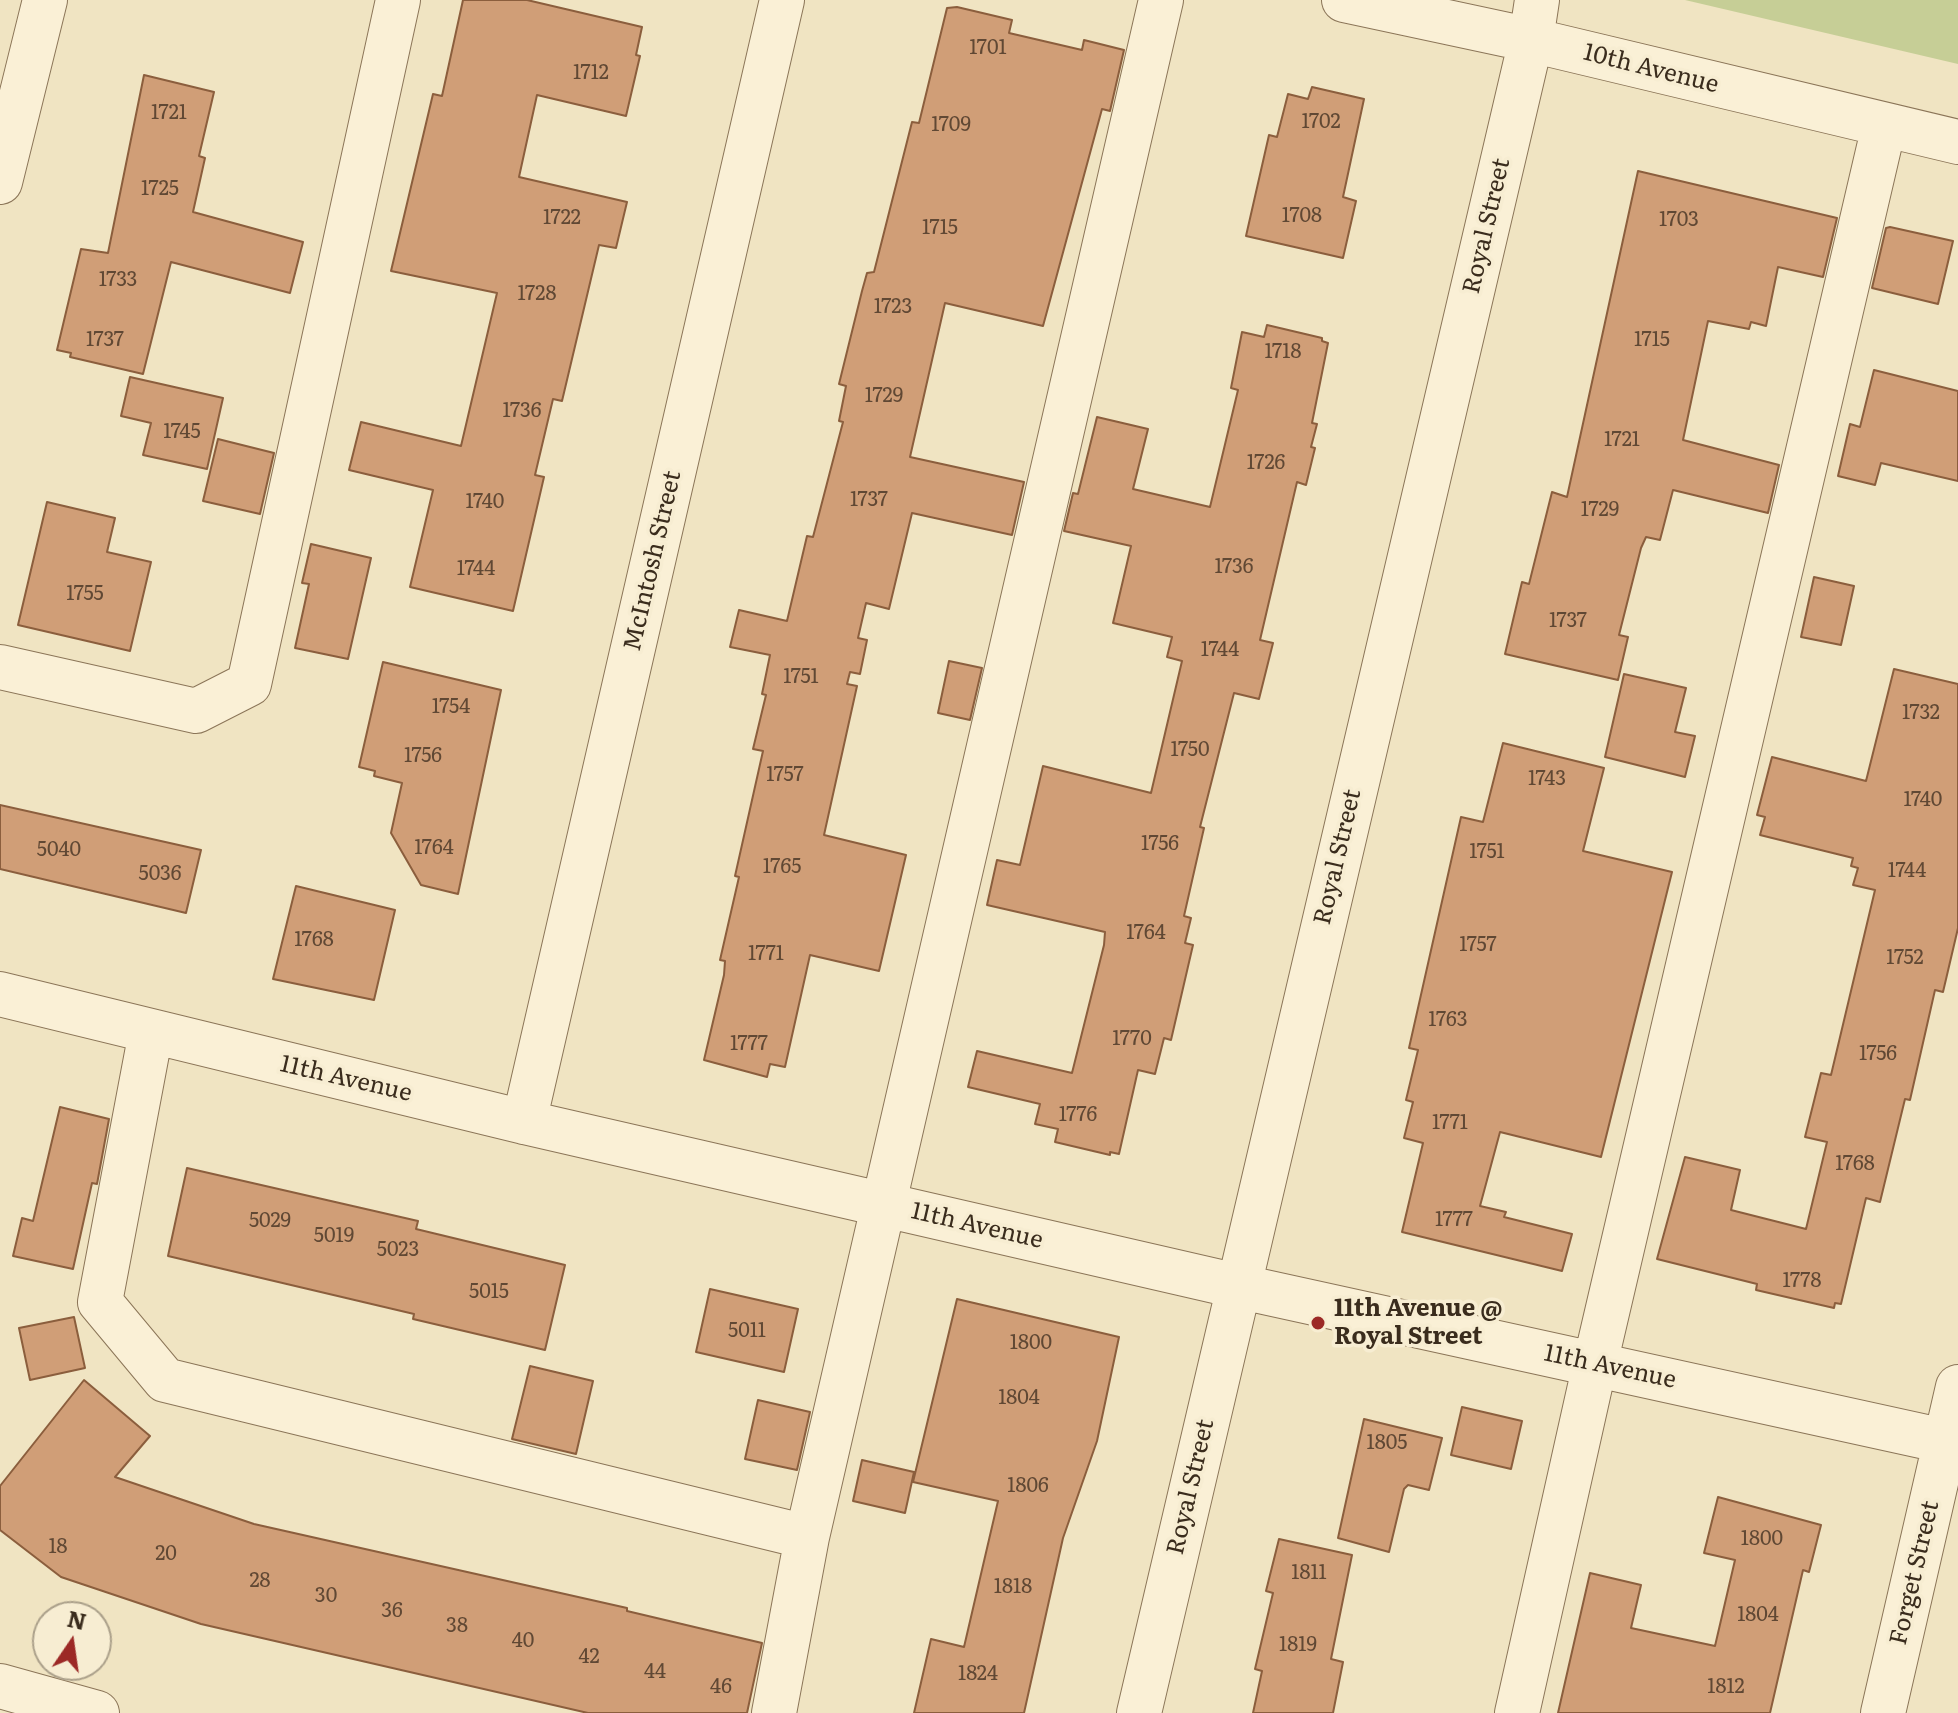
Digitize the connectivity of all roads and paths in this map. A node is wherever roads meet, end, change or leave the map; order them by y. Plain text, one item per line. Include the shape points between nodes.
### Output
1 (45, 0) edge
2 (398, 0) edge
3 (782, 0) edge
4 (1161, 0) edge
5 (1344, 0) edge
6 (1534, 20) edge
7 (1884, 126) junction
8 (1958, 142) edge
9 (0, 182) edge
10 (0, 667) edge
11 (0, 994) edge
12 (151, 1032) junction
13 (524, 1122) junction
14 (883, 1205) junction
15 (1237, 1286) junction
16 (1595, 1364) junction
17 (1958, 1387) edge
18 (1952, 1442) edge
19 (807, 1537) junction
20 (0, 1686) edge
21 (97, 1713) edge
22 (774, 1713) edge
23 (1139, 1713) edge
24 (1517, 1713) edge
25 (1883, 1713) edge

1 - 9 street
2 - 10 street via 249,684 196,711
3 - 13 street, McIntosh Street
4 - 14 street
5 - 6 street, 10th Avenue
6 - 7 street, 10th Avenue
6 - 15 street, Royal Street
7 - 8 street, 10th Avenue
7 - 16 street
11 - 12 street, 11th Avenue
12 - 13 street, 11th Avenue
12 - 19 street via 100,1302 165,1380
13 - 14 street, 11th Avenue
14 - 15 street, 11th Avenue
14 - 19 street
15 - 16 street, 11th Avenue
15 - 23 street, Royal Street
16 - 18 street, 11th Avenue
16 - 24 street
17 - 18 street, Forget Street
18 - 25 street, Forget Street
19 - 22 street
20 - 21 street

